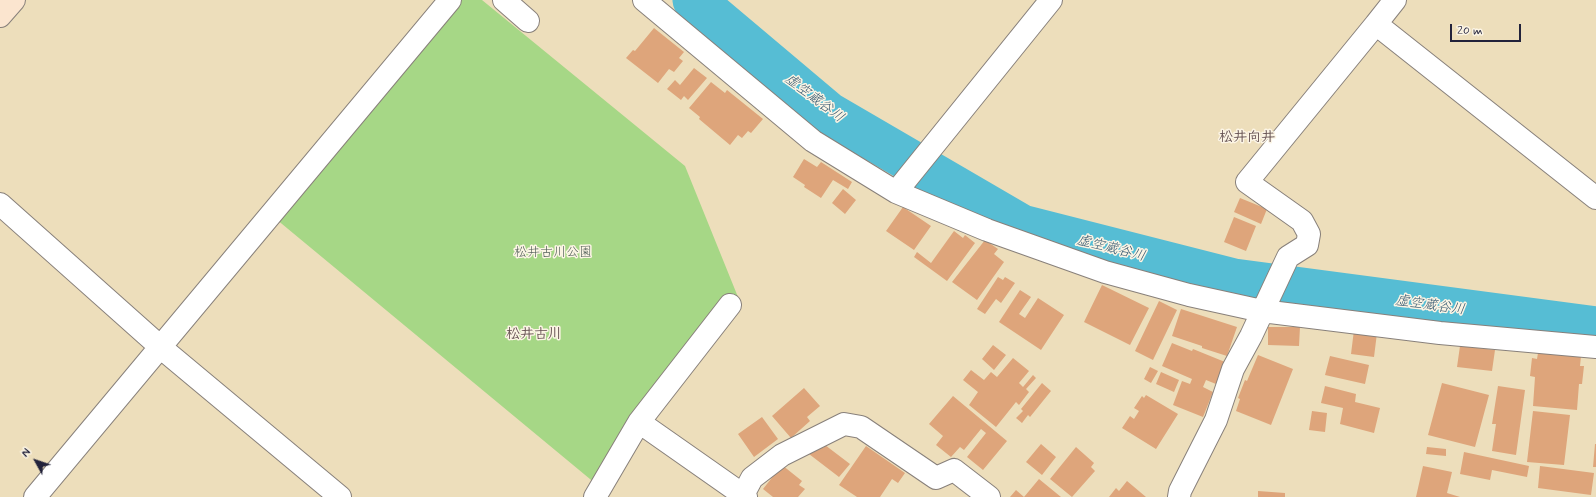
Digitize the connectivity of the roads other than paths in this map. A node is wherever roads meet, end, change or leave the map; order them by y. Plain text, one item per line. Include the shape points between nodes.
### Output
1 (14, 0) edge
2 (450, 0) edge
3 (504, 0) edge
4 (644, 0) edge
5 (1051, 0) edge
6 (1395, 0) edge
7 (0, 16) edge
8 (528, 21) dead end
9 (1376, 24) junction
10 (896, 192) junction
11 (1596, 198) edge
12 (0, 204) edge
13 (730, 305) dead end
14 (1262, 311) junction
15 (160, 347) junction
16 (1596, 347) edge
17 (639, 422) junction
18 (744, 496) edge
19 (35, 497) edge
20 (340, 497) edge
21 (595, 497) edge
22 (989, 497) edge
23 (1179, 497) edge

1 - 7 main road
2 - 15 street
3 - 8 street
4 - 10 street via 813,141
5 - 10 street
6 - 9 street
9 - 11 street
9 - 14 street via 1247,182 1302,221 1310,234 1307,245 1288,257
10 - 14 street via 987,230 1105,272 1189,295
12 - 15 street
13 - 17 street
14 - 16 street via 1440,333
14 - 23 street via 1233,369 1216,420
15 - 19 street
15 - 20 street
17 - 18 street
17 - 21 street
18 - 22 street via 752,478 782,455 844,424 861,427 936,478 954,470

